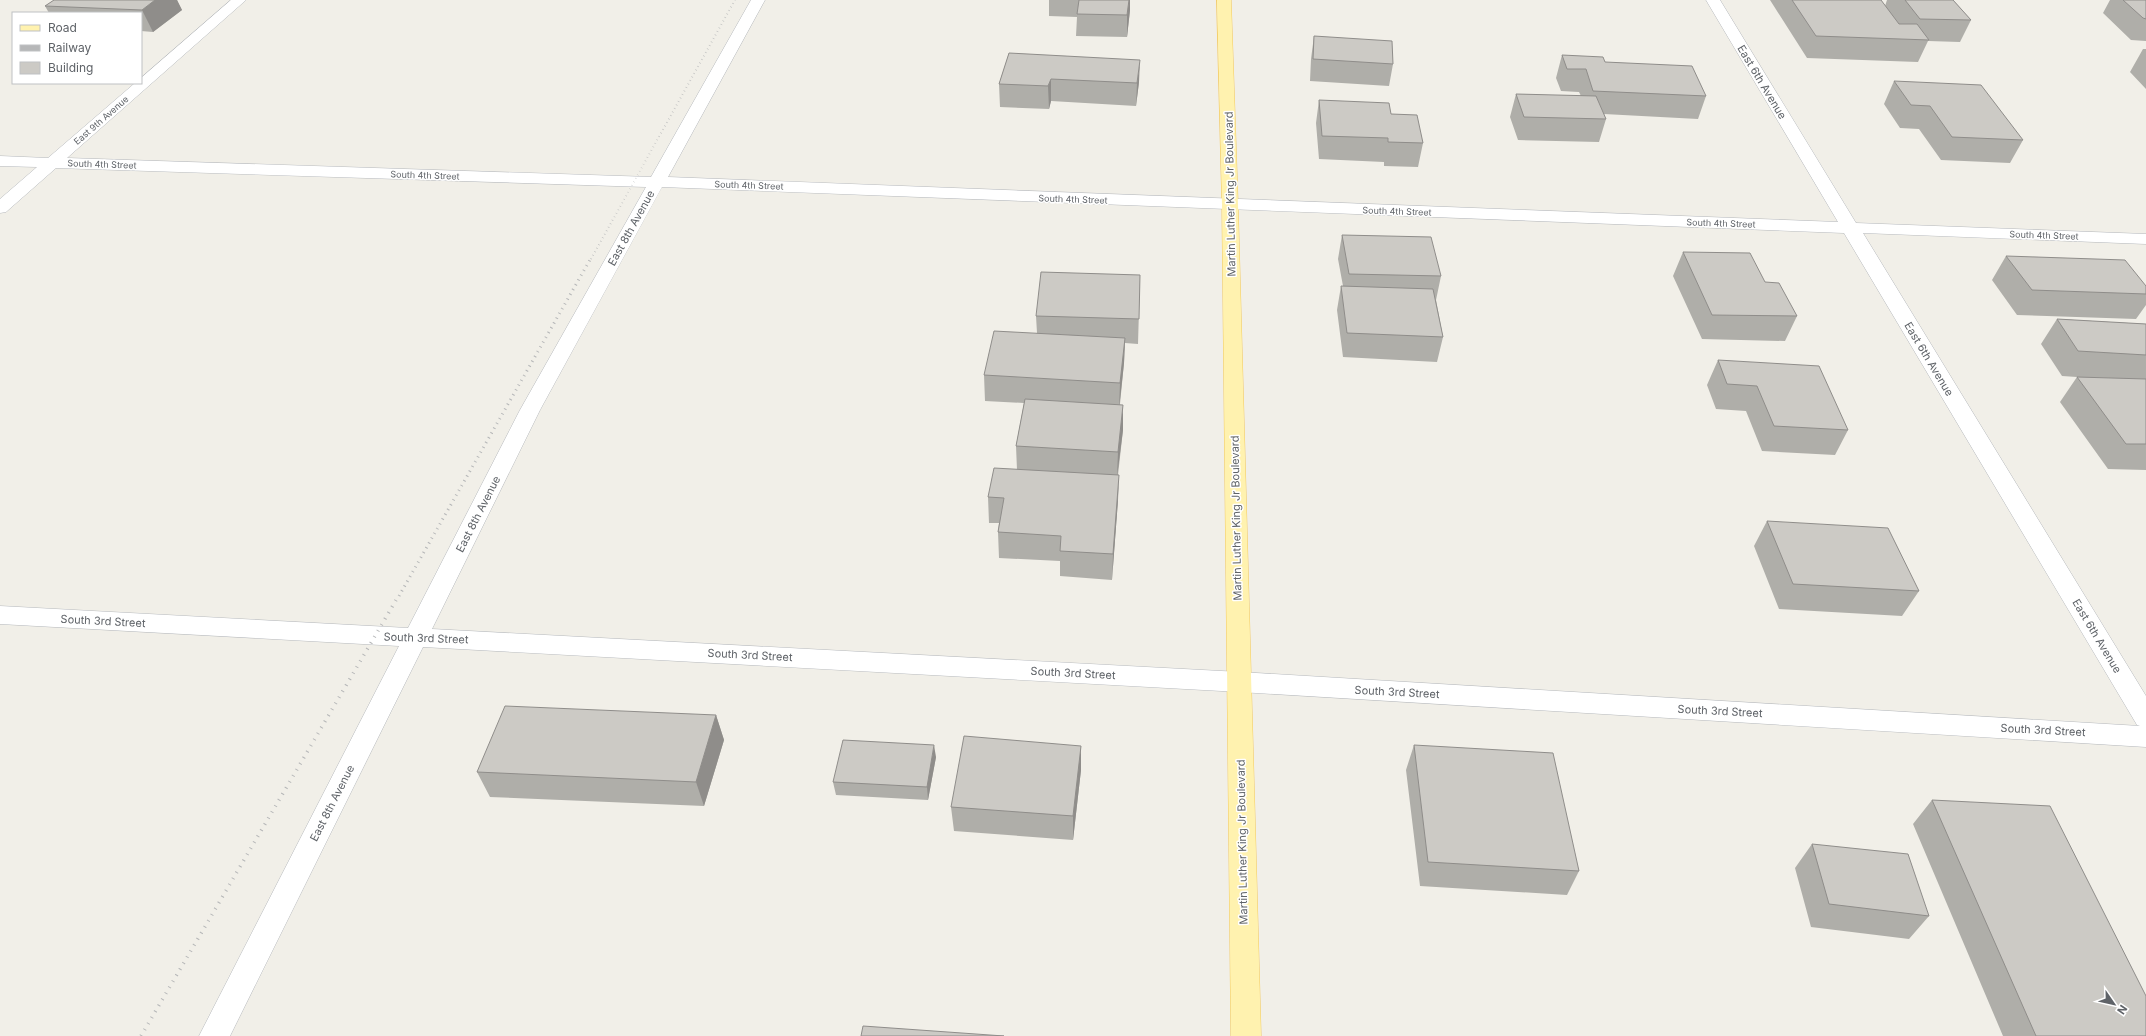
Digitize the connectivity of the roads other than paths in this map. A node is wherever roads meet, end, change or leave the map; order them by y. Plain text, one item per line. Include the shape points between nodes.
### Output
1 (239, 0) edge
2 (758, 0) edge
3 (1224, 0) edge
4 (1713, 0) edge
5 (0, 161) edge
6 (53, 163) junction
7 (657, 182) junction
8 (1230, 205) junction
9 (0, 208) edge
10 (1850, 228) junction
11 (2146, 239) edge
12 (0, 615) edge
13 (416, 637) junction
14 (1240, 682) junction
15 (2146, 718) edge
16 (2146, 737) edge
17 (214, 1036) edge
18 (1246, 1036) edge

1 - 6 street, East 9th Avenue
2 - 7 street, East 8th Avenue
3 - 8 main road, Martin Luther King Jr Boulevard
4 - 10 street, East 6th Avenue
5 - 6 street, South 4th Street
6 - 7 street, South 4th Street
6 - 9 street, East 9th Avenue
7 - 8 street, South 4th Street
7 - 13 street, East 8th Avenue via 530,410
8 - 10 street, South 4th Street
8 - 14 main road, Martin Luther King Jr Boulevard
10 - 11 street, South 4th Street
10 - 15 street, East 6th Avenue
12 - 13 street, South 3rd Street
13 - 14 street, South 3rd Street
13 - 17 street, East 8th Avenue
14 - 16 street, South 3rd Street
14 - 18 main road, Martin Luther King Jr Boulevard

